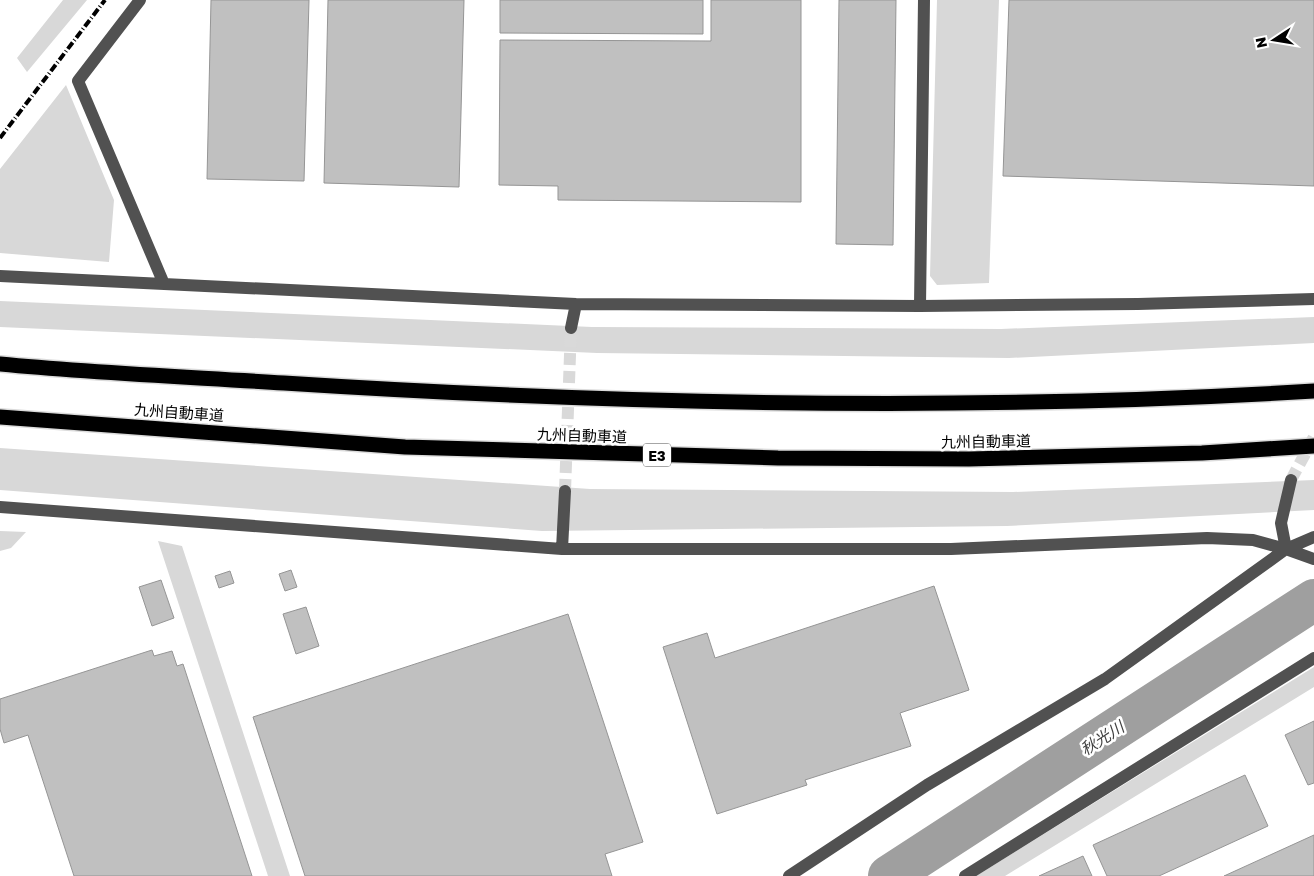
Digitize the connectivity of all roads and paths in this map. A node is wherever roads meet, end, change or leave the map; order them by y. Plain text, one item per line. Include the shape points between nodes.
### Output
1 (140, 0) edge
2 (924, 0) edge
3 (0, 276) edge
4 (164, 284) junction
5 (1314, 300) edge
6 (576, 304) junction
7 (920, 306) junction
8 (571, 328) tunnel mouth
9 (0, 364) edge
10 (1314, 391) edge
11 (0, 417) edge
12 (1314, 446) edge
13 (1291, 480) tunnel mouth
14 (566, 491) tunnel mouth
15 (0, 507) edge
16 (1314, 536) edge
17 (562, 549) junction
18 (1286, 549) junction
19 (1314, 560) edge
20 (1314, 658) edge
21 (789, 876) edge
22 (965, 876) edge

1 - 4 street via 78,81
2 - 7 street
3 - 4 street
4 - 6 street
5 - 7 street
6 - 7 street
6 - 8 street
9 - 10 highway via 404,391 773,405 966,405 1190,399
11 - 12 highway, 九州自動車道 / E3 via 405,446 778,458 969,459 1202,453
13 - 18 street via 1281,523
14 - 17 street
15 - 17 street
16 - 18 street
17 - 18 street via 951,549 1207,538 1253,540
18 - 19 street
18 - 21 street via 1105,679 927,785
20 - 22 street

